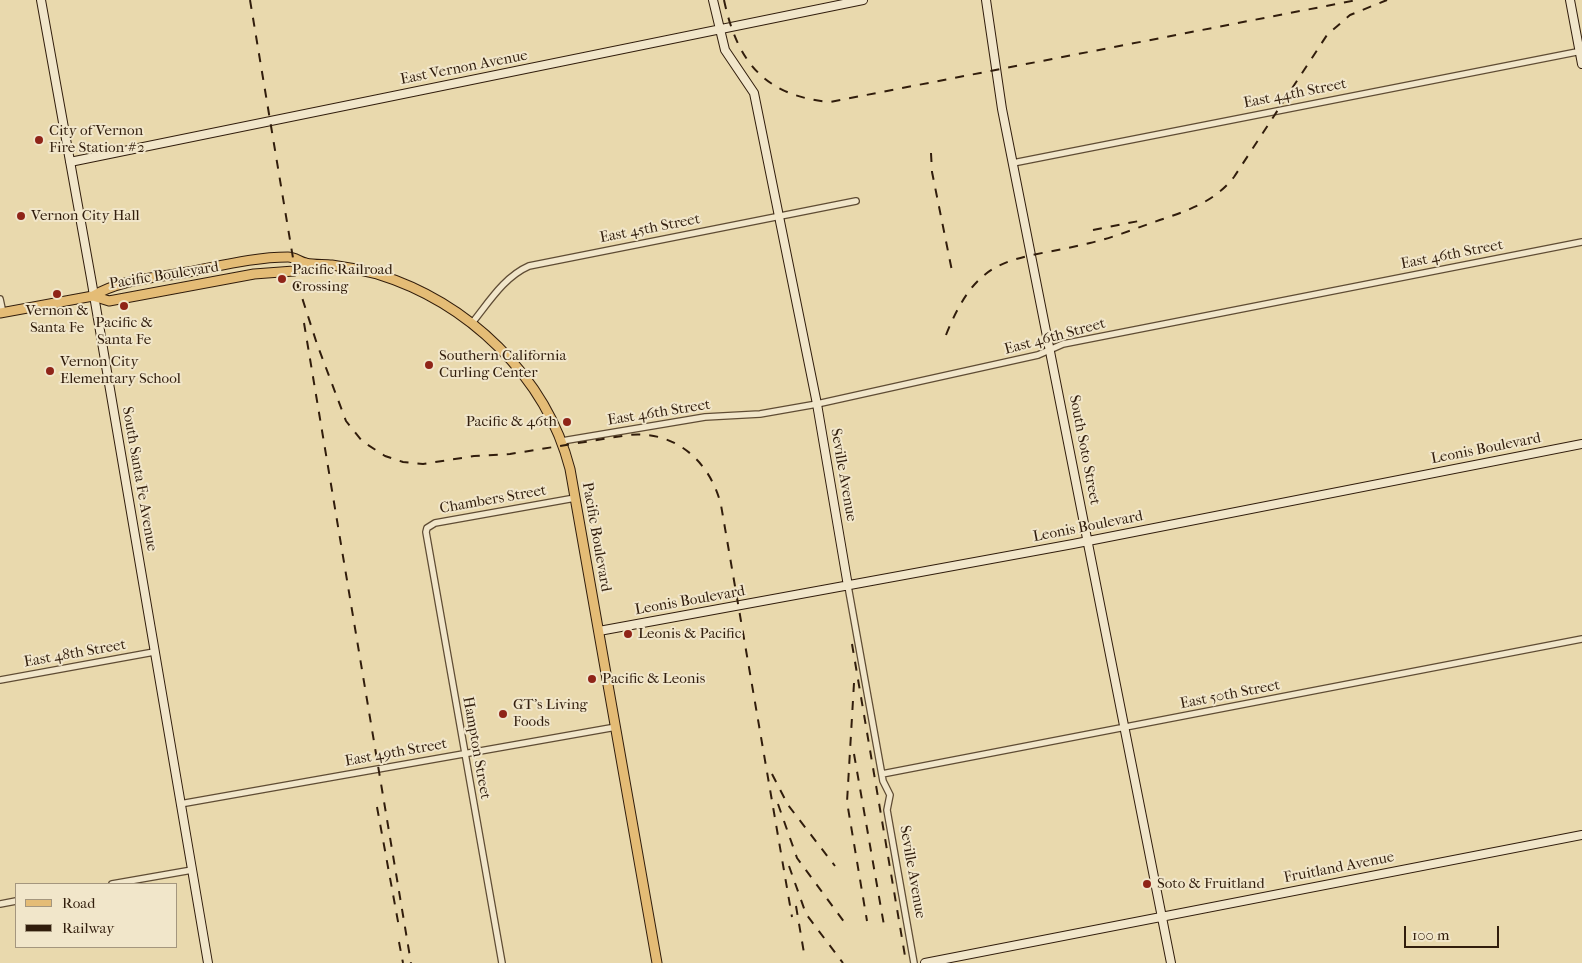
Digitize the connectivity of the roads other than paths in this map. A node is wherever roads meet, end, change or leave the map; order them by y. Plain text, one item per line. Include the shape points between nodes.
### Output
1 (41, 0) edge
2 (713, 0) edge
3 (863, 0) edge
4 (986, 0) edge
5 (1570, 0) edge
6 (720, 30) junction
7 (1581, 51) edge
8 (1582, 64) edge
9 (70, 162) junction
10 (1013, 163) junction
11 (856, 201) dead end
12 (779, 216) junction
13 (1582, 242) edge
14 (305, 263) junction
15 (93, 296) junction
16 (0, 299) edge
17 (1, 313) edge
18 (472, 323) junction
19 (1050, 350) junction
20 (817, 404) junction
21 (562, 441) junction
22 (1582, 444) edge
23 (575, 498) junction
24 (426, 538) joint
25 (1088, 541) junction
26 (848, 586) junction
27 (599, 631) junction
28 (1582, 639) edge
29 (154, 652) junction
30 (0, 680) edge
31 (616, 727) junction
32 (1126, 728) junction
33 (465, 754) junction
34 (882, 774) junction
35 (180, 804) junction
36 (1582, 834) edge
37 (192, 870) junction
38 (118, 883) edge
39 (15, 901) edge
40 (0, 904) edge
41 (1162, 917) junction
42 (208, 963) edge
43 (502, 963) edge
44 (658, 963) edge
45 (914, 963) edge
46 (924, 963) edge
47 (1171, 963) edge

1 - 9 main road, South Santa Fe Avenue
2 - 6 main road, Seville Avenue
3 - 6 main road, East Vernon Avenue
4 - 10 main road, South Soto Street
5 - 7 main road
6 - 9 main road, East Vernon Avenue
6 - 12 main road, Seville Avenue via 727,54 754,93
7 - 8 main road
7 - 10 street, East 44th Street
9 - 15 main road, South Santa Fe Avenue
10 - 19 main road, South Soto Street
11 - 12 street, East 45th Street
12 - 18 street, East 45th Street via 529,266 515,272 505,282
12 - 20 main road, Seville Avenue
13 - 19 street, East 46th Street via 1064,344
14 - 15 main road, Pacific Boulevard via 294,271 254,274 109,300
14 - 15 main road, Pacific Boulevard via 291,257 251,261 106,288
14 - 18 main road, Pacific Boulevard via 346,267 390,279 418,290
15 - 17 main road
15 - 29 main road, South Santa Fe Avenue
16 - 17 street
18 - 21 main road, Pacific Boulevard via 528,379
19 - 20 street, East 46th Street via 1001,364
19 - 25 main road, South Soto Street
20 - 21 street, East 46th Street via 760,414 706,417
20 - 26 main road, Seville Avenue
21 - 23 main road, Pacific Boulevard
22 - 25 main road, Leonis Boulevard
23 - 24 street, Chambers Street via 435,523 427,528
23 - 27 main road, Pacific Boulevard
24 - 33 street, Hampton Street
25 - 26 main road, Leonis Boulevard
25 - 32 main road, South Soto Street
26 - 27 main road, Leonis Boulevard
26 - 34 street, Seville Avenue
27 - 31 main road, Pacific Boulevard
28 - 32 street, East 50th Street
29 - 30 street, East 48th Street
29 - 35 main road, South Santa Fe Avenue
31 - 33 street, East 49th Street
31 - 44 main road, Pacific Boulevard
32 - 34 street, East 50th Street
32 - 41 main road, South Soto Street
33 - 35 street, East 49th Street
33 - 43 street, Hampton Street
34 - 45 street, Seville Avenue via 890,794 887,810
35 - 37 main road, South Santa Fe Avenue
36 - 41 main road, Fruitland Avenue
37 - 38 street
37 - 42 main road, South Santa Fe Avenue
39 - 40 street
41 - 46 main road, Fruitland Avenue
41 - 47 main road, South Soto Street

